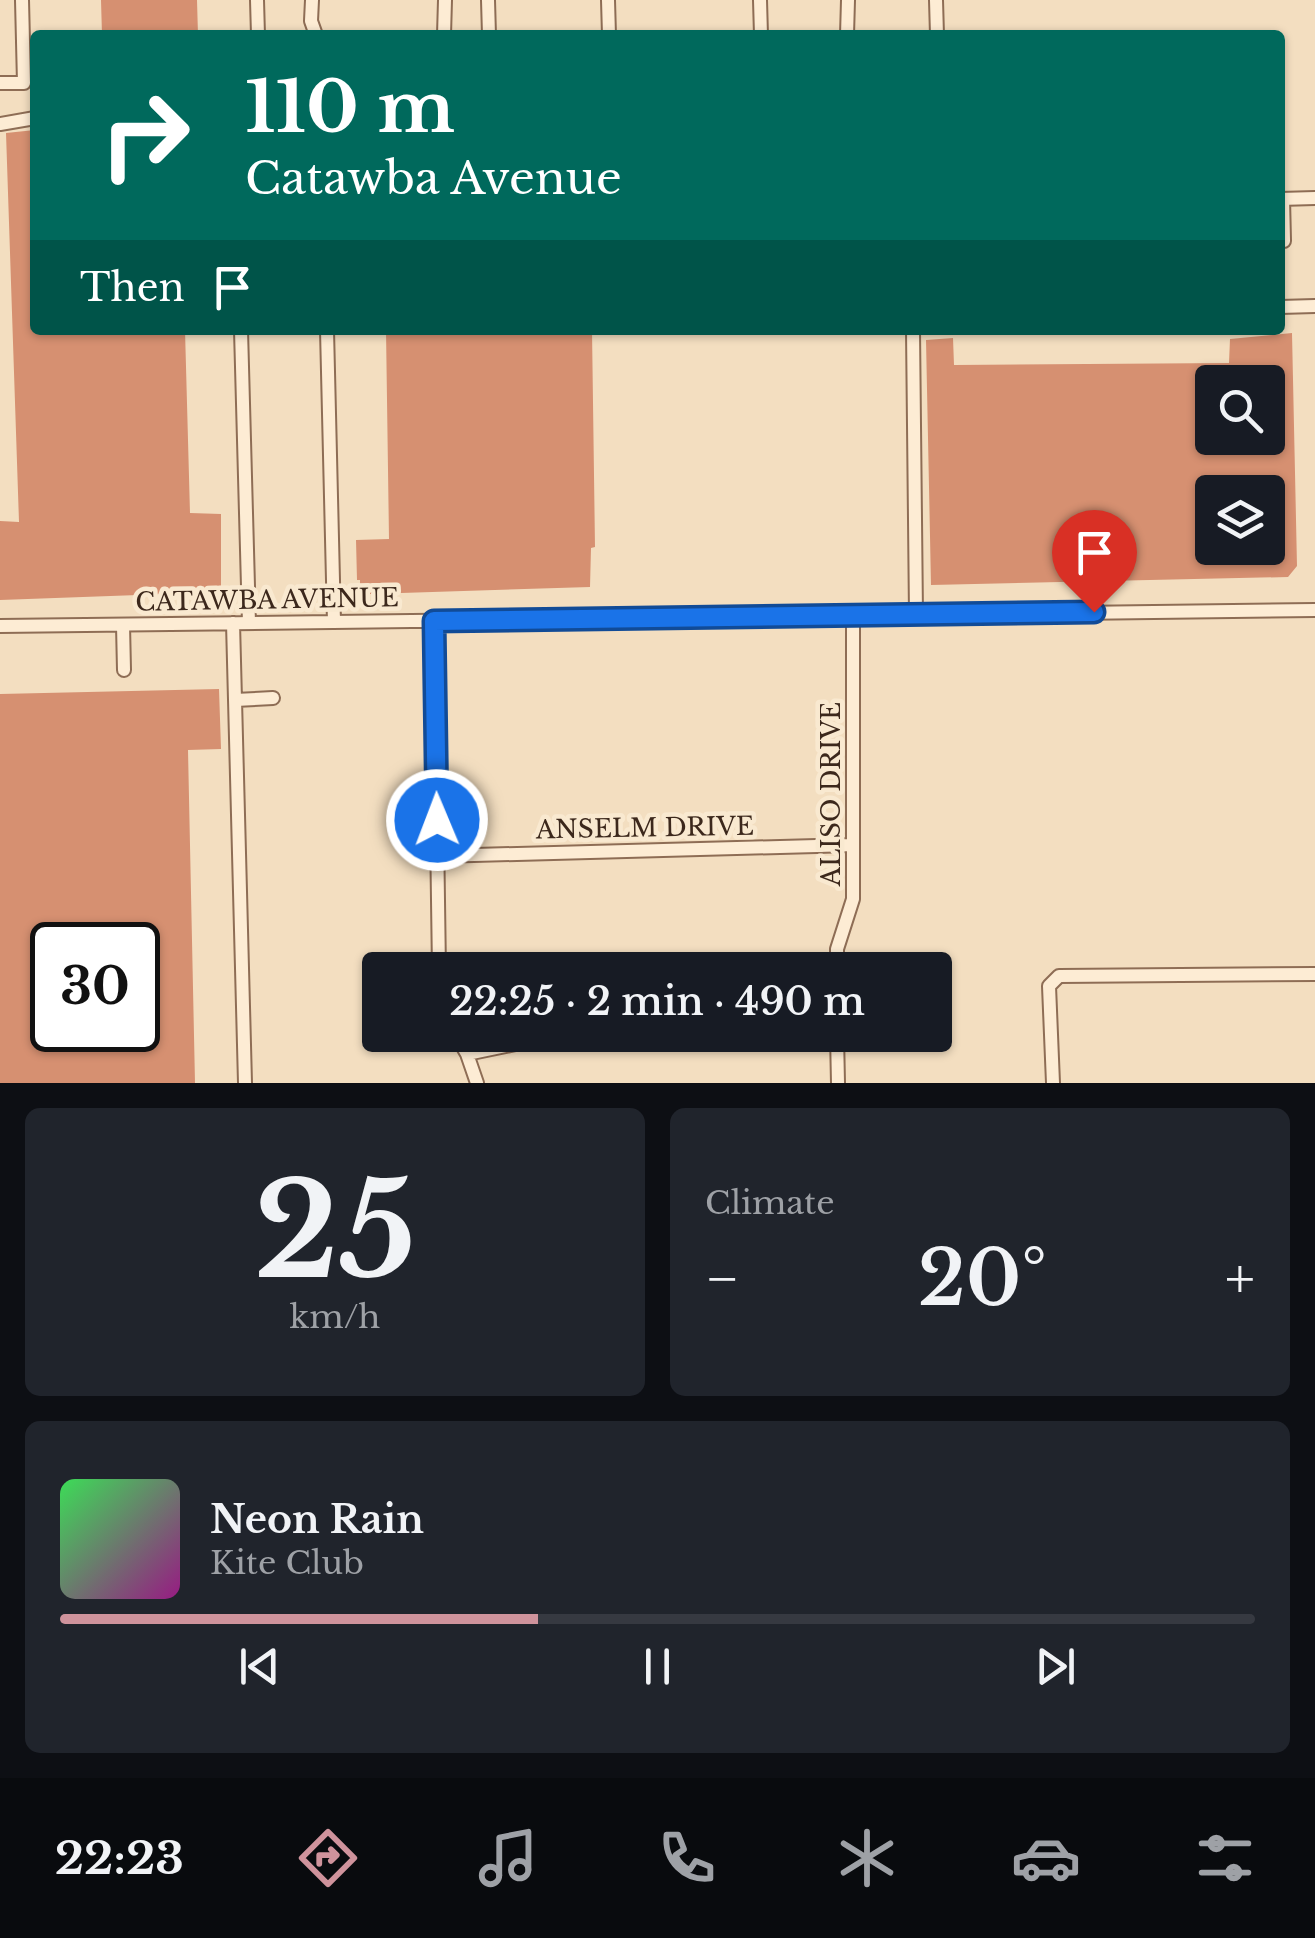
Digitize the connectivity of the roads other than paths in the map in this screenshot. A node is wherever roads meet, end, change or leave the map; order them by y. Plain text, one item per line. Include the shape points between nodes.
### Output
1 (22, 0) edge
2 (256, 0) edge
3 (312, 0) edge
4 (445, 0) edge
5 (488, 0) edge
6 (608, 0) edge
7 (760, 0) edge
8 (848, 0) edge
9 (936, 0) edge
10 (258, 30) edge
11 (314, 30) edge
12 (444, 30) edge
13 (489, 30) edge
14 (609, 30) edge
15 (761, 30) edge
16 (847, 30) edge
17 (937, 30) edge
18 (0, 82) edge
19 (30, 85) edge
20 (30, 119) edge
21 (0, 124) edge
22 (1315, 198) edge
23 (1285, 199) edge
24 (1315, 306) edge
25 (1285, 307) edge
26 (241, 335) edge
27 (327, 335) edge
28 (913, 335) edge
29 (1315, 610) edge
30 (916, 614) junction
31 (853, 615) junction
32 (434, 621) junction
33 (334, 622) junction
34 (249, 623) junction
35 (233, 624) junction
36 (122, 625) junction
37 (0, 626) edge
38 (124, 670) dead end
39 (273, 698) dead end
40 (235, 700) junction
41 (853, 846) junction
42 (438, 856) junction
43 (439, 952) edge
44 (837, 952) edge
45 (1315, 974) edge
46 (477, 1052) edge
47 (838, 1052) edge
48 (468, 1054) joint
49 (245, 1083) edge
50 (477, 1083) edge
51 (838, 1083) edge
52 (1052, 1083) edge

1 - 19 street
2 - 10 street
3 - 11 street
4 - 12 street
5 - 13 street
6 - 14 street
7 - 15 street
8 - 16 street
9 - 17 street
18 - 19 street
20 - 21 street
22 - 23 street
24 - 25 street
26 - 34 street
27 - 33 street
28 - 30 street
29 - 30 street, CATAWBA AVENUE
30 - 31 street, CATAWBA AVENUE
31 - 32 street, CATAWBA AVENUE
31 - 41 street, ALISO DRIVE
32 - 33 street, CATAWBA AVENUE
32 - 42 street
33 - 34 street, CATAWBA AVENUE
34 - 35 street, CATAWBA AVENUE
35 - 36 street, CATAWBA AVENUE
35 - 40 street
36 - 37 street, CATAWBA AVENUE
36 - 38 street
39 - 40 street
40 - 49 street
41 - 42 street, ANSELM DRIVE
41 - 44 street, ALISO DRIVE via 853,899
42 - 43 street
45 - 52 street via 1059,976 1049,986
46 - 48 street
47 - 51 street
48 - 50 street

